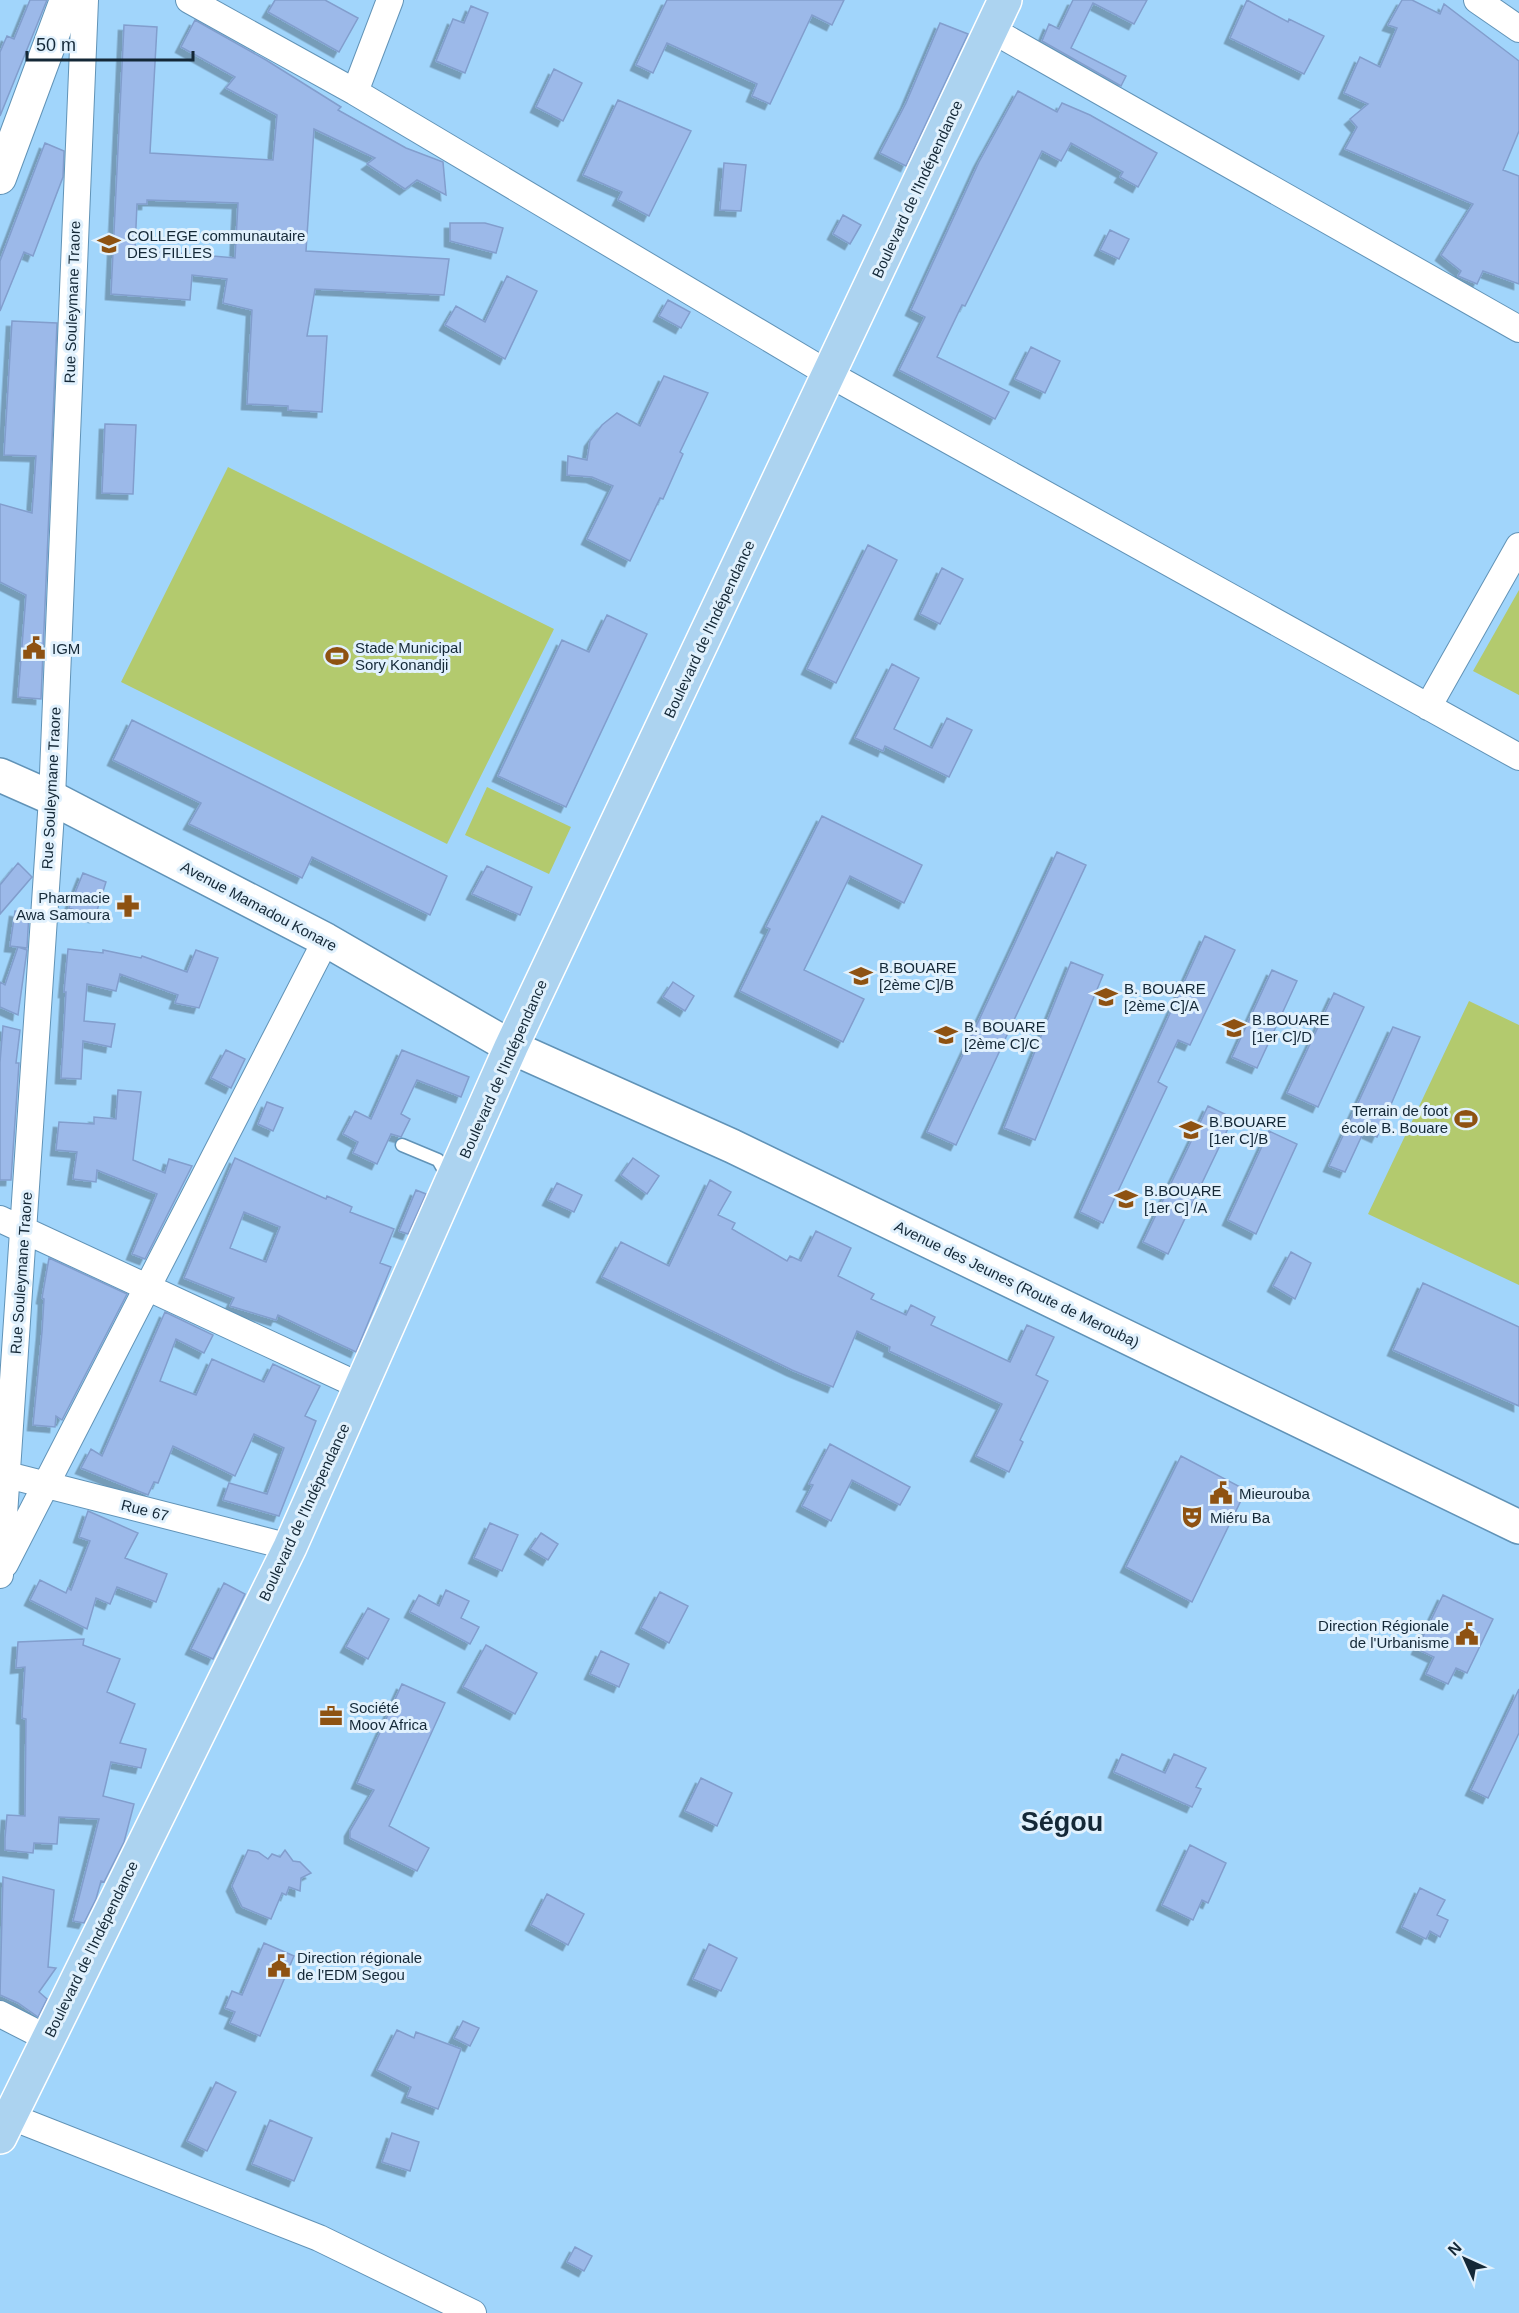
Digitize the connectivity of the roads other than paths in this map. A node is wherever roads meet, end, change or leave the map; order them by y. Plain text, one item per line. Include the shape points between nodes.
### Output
1 (66, 0) edge
2 (84, 0) edge
3 (189, 0) edge
4 (390, 0) edge
5 (1005, 0) edge
6 (1477, 0) edge
7 (1519, 29) edge
8 (992, 30) junction
9 (355, 92) junction
10 (0, 178) edge
11 (1519, 329) edge
12 (829, 374) junction
13 (1519, 546) edge
14 (1428, 707) junction
15 (1519, 757) edge
16 (0, 775) edge
17 (52, 798) junction
18 (327, 940) junction
19 (512, 1047) junction
20 (402, 1145) dead end
21 (451, 1183) junction
22 (0, 1219) edge
23 (24, 1229) junction
24 (149, 1286) junction
25 (362, 1387) junction
26 (6, 1428) edge
27 (4, 1474) edge
28 (46, 1484) junction
29 (1519, 1527) edge
30 (290, 1547) junction
31 (0, 1575) edge
32 (0, 2014) edge
33 (47, 2038) junction
34 (5, 2126) edge
35 (473, 2313) edge

1 - 10 street
2 - 17 street, Rue Souleymane Traore
3 - 9 street
4 - 9 street
5 - 8 highway, Boulevard de l'Indépendance
6 - 7 street
8 - 11 street
8 - 12 highway, Boulevard de l'Indépendance
9 - 12 street
12 - 14 street
12 - 19 highway, Boulevard de l'Indépendance
13 - 14 street
14 - 15 street
16 - 17 main road, Avenue Mamadou Konare
17 - 18 main road, Avenue Mamadou Konare
17 - 23 street, Rue Souleymane Traore
18 - 19 main road, Avenue Mamadou Konare
18 - 24 street
19 - 21 highway, Boulevard de l'Indépendance
19 - 29 main road, Avenue des Jeunes (Route de Merouba) via 732,1146
20 - 21 lane via 438,1160
21 - 25 highway, Boulevard de l'Indépendance
22 - 23 street
23 - 24 street
23 - 26 street, Rue Souleymane Traore
24 - 25 street
24 - 28 street
25 - 30 highway, Boulevard de l'Indépendance
26 - 27 street, Rue Souleymane Traore
27 - 28 street, Rue 67
27 - 31 street, Rue Souleymane Traore
28 - 30 street, Rue 67
28 - 31 street
30 - 33 highway, Boulevard de l'Indépendance
32 - 33 street
33 - 34 highway, Boulevard de l'Indépendance
34 - 35 street via 319,2238

